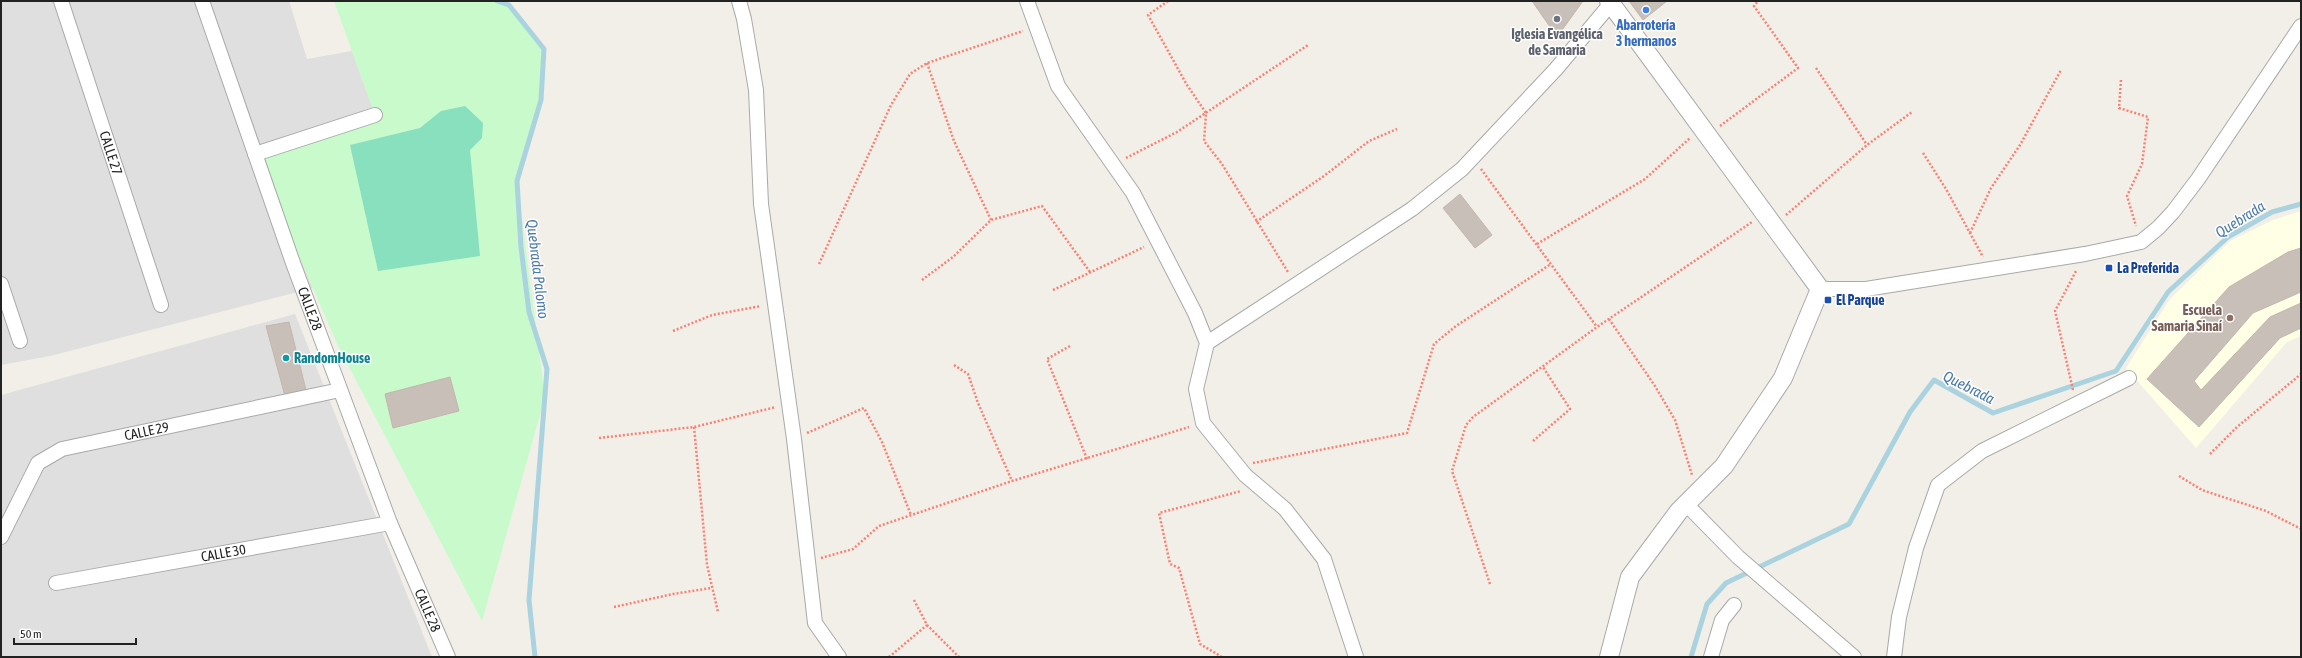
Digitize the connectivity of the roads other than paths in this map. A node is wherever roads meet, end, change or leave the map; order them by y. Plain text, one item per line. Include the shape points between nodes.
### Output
1 (61, 1) edge
2 (202, 1) edge
3 (739, 1) edge
4 (1027, 1) edge
5 (1611, 2) edge
6 (2301, 26) edge
7 (375, 115) dead end
8 (255, 154) junction
9 (1, 284) edge
10 (1820, 289) junction
11 (161, 305) dead end
12 (20, 341) dead end
13 (1207, 343) junction
14 (2129, 378) dead end
15 (340, 390) junction
16 (1691, 499) junction
17 (390, 523) junction
18 (1, 537) edge
19 (56, 583) dead end
20 (1734, 605) dead end
21 (448, 657) edge
22 (839, 657) edge
23 (1356, 657) edge
24 (1609, 657) edge
25 (1711, 657) edge
26 (1854, 657) edge
27 (1894, 657) edge

1 - 11 street, CALLE 27
2 - 8 street, CALLE 28
3 - 22 street via 756,90 761,204 794,439 815,623
4 - 13 street via 1058,86 1132,193 1195,313
5 - 10 street
5 - 13 street via 1556,69 1462,169 1412,209
6 - 10 street via 2198,179 2168,218 2141,242 2085,254 1866,289
7 - 8 street
8 - 15 street, CALLE 28
9 - 12 street
10 - 16 street via 1783,378 1724,466
13 - 23 street via 1196,389 1203,423 1245,475 1285,509 1324,559
14 - 27 street via 1982,450 1938,485 1916,548 1899,617
15 - 17 street, CALLE 28
15 - 18 street, CALLE 29 via 62,449 38,463
16 - 24 street via 1630,577
16 - 26 street via 1738,557
17 - 19 street, CALLE 30
17 - 21 street, CALLE 28
20 - 25 street via 1722,620

